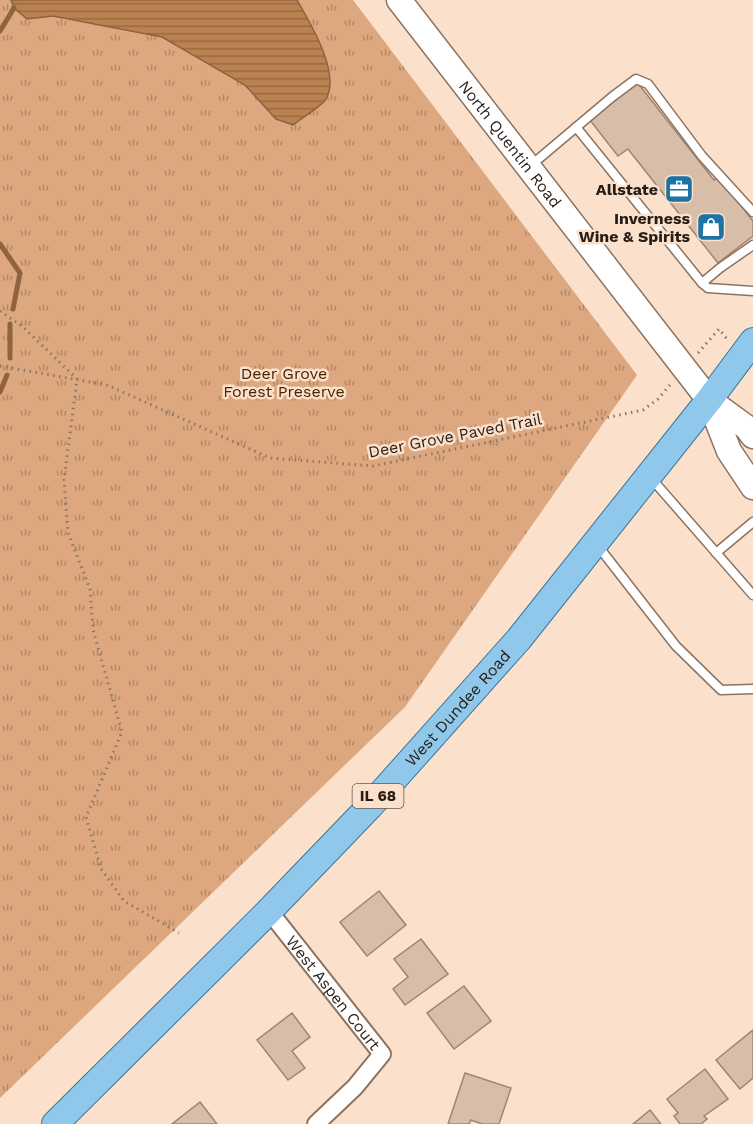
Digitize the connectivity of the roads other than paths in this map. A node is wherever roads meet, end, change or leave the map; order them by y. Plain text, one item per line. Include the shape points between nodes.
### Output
1 (399, 0) edge
2 (576, 127) junction
3 (529, 167) junction
4 (753, 212) edge
5 (753, 245) edge
6 (702, 283) junction
7 (753, 291) edge
8 (753, 341) edge
9 (709, 400) junction
10 (753, 436) edge
11 (649, 476) junction
12 (753, 487) edge
13 (753, 522) edge
14 (595, 543) junction
15 (716, 553) junction
16 (753, 595) edge
17 (753, 688) edge
18 (270, 911) junction
19 (55, 1124) edge
20 (316, 1124) edge

1 - 3 main road, North Quentin Road
2 - 3 lane
2 - 4 lane via 636,79 648,84 702,156
2 - 6 lane
3 - 9 main road, North Quentin Road
5 - 6 lane
6 - 7 lane via 708,288
8 - 9 main road, West Dundee Road / IL 68
9 - 10 main road, North Quentin Road
9 - 11 main road, West Dundee Road / IL 68
9 - 12 main road, North Quentin Road via 729,452
11 - 14 main road, West Dundee Road / IL 68
11 - 15 lane
13 - 15 lane
14 - 17 lane via 676,646 721,690
14 - 18 main road, West Dundee Road / IL 68 via 519,639
15 - 16 lane
18 - 19 main road, West Dundee Road / IL 68
18 - 20 street, West Aspen Court via 382,1054

